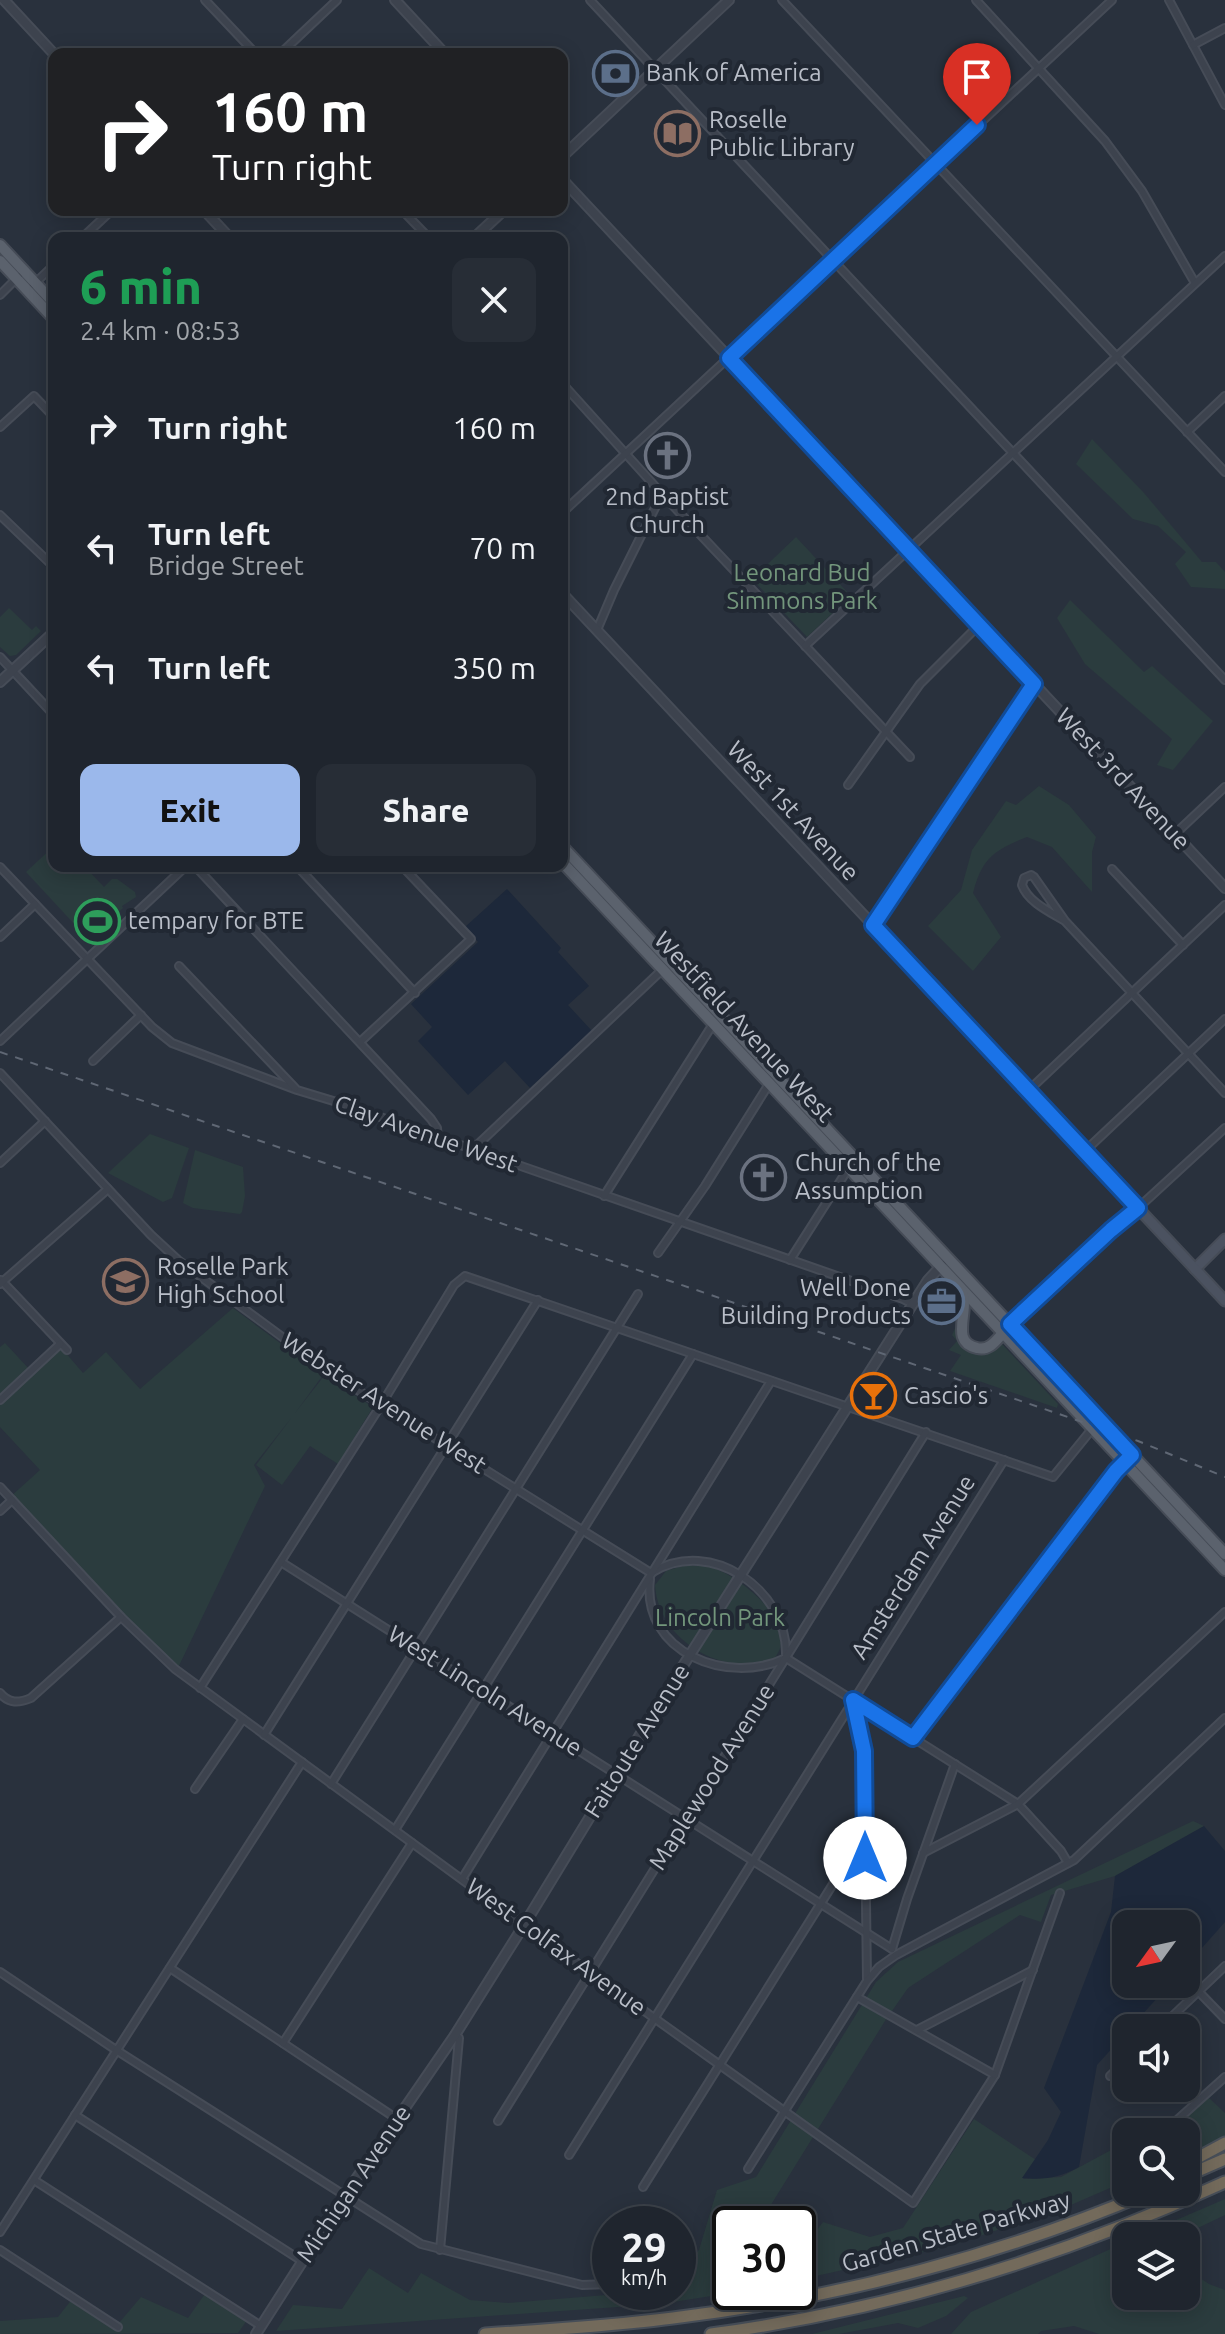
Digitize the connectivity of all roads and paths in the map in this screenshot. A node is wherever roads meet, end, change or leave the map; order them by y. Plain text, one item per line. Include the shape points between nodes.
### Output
1 (4, 0) edge
2 (205, 0) edge
3 (337, 0) edge
4 (395, 0) edge
5 (590, 0) edge
6 (729, 0) edge
7 (782, 0) edge
8 (976, 0) edge
9 (1112, 0) edge
10 (1169, 0) edge
11 (1225, 28) edge
12 (1193, 45) junction
13 (48, 48) edge
14 (250, 48) edge
15 (286, 48) edge
16 (439, 48) edge
17 (1039, 68) junction
18 (655, 69) junction
19 (1225, 105) edge
20 (568, 151) edge
21 (936, 164) junction
22 (568, 185) edge
23 (106, 216) edge
24 (210, 216) edge
25 (408, 216) edge
26 (498, 216) edge
27 (89, 232) edge
28 (224, 232) edge
29 (423, 232) edge
30 (480, 232) edge
31 (0, 245) edge
32 (1225, 256) edge
33 (834, 260) junction
34 (0, 261) edge
35 (48, 271) edge
36 (20, 275) junction
37 (1195, 283) junction
38 (31, 287) junction
39 (0, 295) edge
40 (48, 299) edge
41 (48, 311) edge
42 (729, 358) junction
43 (1117, 358) junction
44 (568, 390) edge
45 (1225, 396) edge
46 (48, 411) edge
47 (0, 427) edge
48 (1187, 432) junction
49 (1014, 452) junction
50 (626, 454) junction
51 (1225, 472) edge
52 (662, 494) junction
53 (568, 507) edge
54 (0, 515) edge
55 (909, 550) junction
56 (48, 561) edge
57 (568, 599) edge
58 (979, 625) junction
59 (597, 630) junction
60 (48, 638) edge
61 (805, 646) junction
62 (0, 657) edge
63 (13, 670) junction
64 (1225, 680) edge
65 (0, 682) edge
66 (1034, 684) junction
67 (48, 708) edge
68 (886, 731) junction
69 (910, 757) dead end
70 (848, 785) dead end
71 (1225, 787) edge
72 (1175, 834) junction
73 (568, 853) edge
74 (0, 867) edge
75 (568, 868) edge
76 (1112, 869) dead end
77 (180, 872) edge
78 (201, 872) edge
79 (303, 872) edge
80 (408, 872) edge
81 (1225, 888) edge
82 (35, 904) junction
83 (1225, 905) edge
84 (616, 912) junction
85 (1065, 921) junction
86 (873, 925) junction
87 (0, 937) edge
88 (1183, 945) junction
89 (86, 960) junction
90 (666, 965) junction
91 (179, 966) dead end
92 (415, 993) junction
93 (1132, 993) junction
94 (141, 1015) junction
95 (1225, 1019) edge
96 (717, 1020) junction
97 (0, 1026) edge
98 (11, 1030) junction
99 (0, 1041) edge
100 (360, 1042) junction
101 (1188, 1053) junction
102 (93, 1061) dead end
103 (0, 1073) edge
104 (774, 1080) junction
105 (297, 1090) junction
106 (1028, 1091) junction
107 (1225, 1093) edge
108 (45, 1121) junction
109 (1225, 1128) edge
110 (438, 1138) junction
111 (472, 1150) junction
112 (1085, 1151) junction
113 (0, 1163) edge
114 (853, 1164) junction
115 (108, 1189) junction
116 (604, 1196) junction
117 (1138, 1208) junction
118 (679, 1222) junction
119 (1225, 1239) edge
120 (658, 1253) dead end
121 (790, 1260) junction
122 (955, 1265) junction
123 (940, 1266) junction
124 (1195, 1269) junction
125 (1, 1281) edge
126 (960, 1287) junction
127 (638, 1294) dead end
128 (538, 1300) junction
129 (1225, 1301) edge
130 (913, 1304) junction
131 (616, 1328) junction
132 (1007, 1329) junction
133 (60, 1344) junction
134 (67, 1350) dead end
135 (693, 1354) junction
136 (771, 1381) junction
137 (0, 1400) edge
138 (381, 1405) junction
139 (849, 1407) junction
140 (1092, 1429) junction
141 (926, 1432) junction
142 (447, 1446) junction
143 (1128, 1459) junction
144 (1004, 1460) junction
145 (0, 1487) edge
146 (516, 1489) junction
147 (12, 1500) junction
148 (0, 1511) edge
149 (584, 1531) junction
150 (1225, 1554) edge
151 (281, 1562) junction
152 (1225, 1570) edge
153 (651, 1573) junction
154 (742, 1574) junction
155 (347, 1604) junction
156 (1225, 1612) edge
157 (121, 1617) junction
158 (417, 1648) junction
159 (690, 1655) junction
160 (786, 1658) junction
161 (200, 1688) junction
162 (484, 1690) junction
163 (0, 1693) edge
164 (853, 1700) junction
165 (1225, 1718) edge
166 (243, 1719) junction
167 (552, 1733) junction
168 (264, 1735) junction
169 (913, 1738) junction
170 (302, 1762) junction
171 (955, 1764) junction
172 (617, 1773) junction
173 (331, 1784) junction
174 (195, 1789) dead end
175 (1018, 1804) junction
176 (686, 1817) junction
177 (395, 1830) junction
178 (865, 1833) junction
179 (412, 1843) junction
180 (923, 1853) junction
181 (753, 1859) junction
182 (1068, 1863) junction
183 (462, 1879) junction
184 (1060, 1893) dead end
185 (820, 1902) junction
186 (524, 1925) junction
187 (866, 1931) junction
188 (894, 1952) junction
189 (1225, 1966) edge
190 (170, 1968) junction
191 (1033, 1970) junction
192 (0, 1972) edge
193 (590, 1972) junction
194 (867, 1981) junction
195 (1200, 1989) edge
196 (1200, 1993) edge
197 (857, 1997) junction
198 (1191, 1998) edge
199 (1174, 2014) edge
200 (654, 2018) junction
201 (1225, 2019) edge
202 (917, 2030) junction
203 (455, 2035) junction
204 (283, 2043) junction
205 (116, 2050) junction
206 (720, 2064) junction
207 (995, 2075) junction
208 (1225, 2077) edge
209 (785, 2111) junction
210 (75, 2115) junction
211 (1179, 2118) edge
212 (397, 2119) junction
213 (498, 2121) dead end
214 (1225, 2143) edge
215 (569, 2155) dead end
216 (1200, 2156) edge
217 (1225, 2159) edge
218 (748, 2169) dead end
219 (1200, 2170) edge
220 (34, 2180) junction
221 (1225, 2182) edge
222 (643, 2187) dead end
223 (345, 2195) junction
224 (1112, 2205) edge
225 (1116, 2206) edge
226 (1096, 2214) junction
227 (0, 2232) edge
228 (0, 2250) edge
229 (440, 2250) junction
230 (302, 2261) junction
231 (592, 2285) edge
232 (118, 2327) dead end
233 (258, 2330) edge
234 (485, 2334) edge
235 (711, 2334) edge

1 - 13 street
2 - 14 street
3 - 15 street
4 - 16 street
5 - 18 street
6 - 18 street
7 - 21 street
8 - 17 street
9 - 17 street
10 - 12 street
11 - 12 street
12 - 19 street
17 - 21 street
17 - 37 street via 1142,191
18 - 20 street
18 - 33 street
21 - 33 street
21 - 43 street
22 - 42 street, West 3rd Avenue
23 - 27 street
24 - 28 street
25 - 29 street
26 - 30 street
31 - 36 main road
32 - 37 street
33 - 42 street
33 - 49 street
34 - 36 main road
35 - 38 street
36 - 38 main road
36 - 39 street
37 - 43 street
38 - 40 main road
38 - 41 main road
42 - 50 street
42 - 55 street, West 3rd Avenue
43 - 48 street
43 - 49 street
44 - 50 street
45 - 48 street
46 - 47 street via 34,396
48 - 51 street
49 - 55 street
49 - 64 street
50 - 52 street
50 - 53 street
52 - 59 street
52 - 61 street
54 - 56 street
55 - 58 street, West 3rd Avenue
55 - 61 street
57 - 59 street, West 1st Avenue
58 - 66 street, West 3rd Avenue
58 - 68 street via 920,684
59 - 86 street, West 1st Avenue
60 - 63 street
61 - 68 street
62 - 63 street
63 - 65 street
63 - 67 street
66 - 72 street, West 3rd Avenue
66 - 86 street
68 - 69 street
68 - 70 street
71 - 72 street
72 - 81 street, West 3rd Avenue
73 - 84 main road, Westfield Avenue West
74 - 82 street, Clay Avenue West
75 - 84 main road, Westfield Avenue West
76 - 88 street
77 - 89 street
78 - 100 street
79 - 92 street
80 - 92 street via 471,939
82 - 87 street
82 - 89 street, Clay Avenue West
83 - 88 street
84 - 90 main road, Westfield Avenue West
85 - 85 street via 1034,877 1024,878 1025,893
85 - 93 street
86 - 106 street, West 1st Avenue
88 - 93 street
89 - 94 street, Clay Avenue West
89 - 98 street
90 - 96 main road, Westfield Avenue West
90 - 111 street
91 - 105 street
92 - 100 street
93 - 101 street
93 - 106 street
94 - 102 street
94 - 105 street, Clay Avenue West via 172,1043
95 - 101 street
96 - 104 main road, Westfield Avenue West
96 - 116 street
97 - 98 street
98 - 99 street
100 - 110 street via 431,1119
101 - 107 street
101 - 112 street
103 - 108 street, Webster Avenue West
104 - 114 main road, Westfield Avenue West
104 - 118 street
105 - 110 street, Clay Avenue West
106 - 112 street, West 1st Avenue
108 - 113 street
108 - 115 street, Webster Avenue West
109 - 117 street
110 - 111 street, Clay Avenue West
111 - 116 street, Clay Avenue West
112 - 117 street, West 1st Avenue
114 - 121 street
114 - 122 main road, Westfield Avenue West
114 - 123 main road, Westfield Avenue West
115 - 125 street
115 - 138 street, Webster Avenue West via 178,1260
116 - 118 street, Clay Avenue West
117 - 124 main road, West 1st Avenue
117 - 132 main road
118 - 120 street
118 - 121 street, Clay Avenue West
119 - 124 main road
121 - 130 street, Clay Avenue West
122 - 123 street
122 - 132 main road, Westfield Avenue West
123 - 126 main road, Westfield Avenue West
123 - 130 street, Faitoute Avenue
124 - 129 main road, West 1st Avenue
125 - 133 street
126 - 132 main road, Westfield Avenue West
126 - 132 main road via 966,1307 961,1332 968,1343 986,1348
127 - 131 street
128 - 131 street
128 - 138 street via 465,1276 454,1285
128 - 142 street
130 - 139 street, Faitoute Avenue
131 - 135 street
131 - 146 street
132 - 140 main road, Westfield Avenue West
132 - 143 main road, Westfield Avenue West
133 - 134 street
133 - 137 street
135 - 136 street
135 - 149 street
136 - 139 street
136 - 153 street
138 - 142 street, Webster Avenue West
138 - 151 street
139 - 141 street
139 - 154 street, Faitoute Avenue
140 - 143 main road, Westfield Avenue West
140 - 144 street via 1053,1477
141 - 144 street
141 - 160 street, Maplewood Avenue
142 - 146 street, Webster Avenue West
142 - 155 street
143 - 150 main road, Westfield Avenue West
143 - 152 main road, Westfield Avenue West
143 - 169 street
144 - 164 street, Amsterdam Avenue
145 - 147 street, West Colfax Avenue
146 - 149 street, Webster Avenue West
146 - 158 street
147 - 148 street
147 - 157 street, West Colfax Avenue
149 - 153 street, Webster Avenue West
149 - 162 street
151 - 155 street, West Lincoln Avenue
151 - 161 street
153 - 154 street via 697,1561
153 - 159 street via 656,1620
153 - 167 street
154 - 159 street, Faitoute Avenue
154 - 160 street via 776,1614 786,1639
155 - 158 street, West Lincoln Avenue
155 - 168 street
156 - 175 street
157 - 161 street, West Colfax Avenue
157 - 163 street via 31,1698 12,1702
158 - 162 street, West Lincoln Avenue
158 - 173 street
159 - 160 street via 742,1669
159 - 172 street, Faitoute Avenue
160 - 164 street
160 - 176 street, Maplewood Avenue
161 - 166 street, West Colfax Avenue
162 - 167 street, West Lincoln Avenue
162 - 177 street
164 - 169 street
164 - 178 street via 864,1751
164 - 181 street, Amsterdam Avenue
165 - 182 street
166 - 168 street, West Colfax Avenue
166 - 174 street
167 - 172 street, West Lincoln Avenue
167 - 183 street
168 - 170 street, West Colfax Avenue
169 - 171 street
170 - 173 street, West Colfax Avenue
170 - 190 street
171 - 175 street
171 - 180 street
172 - 176 street, West Lincoln Avenue
172 - 186 street, Faitoute Avenue
173 - 177 street, West Colfax Avenue
175 - 180 street
175 - 182 street
176 - 181 street, West Lincoln Avenue
176 - 193 street, Maplewood Avenue
177 - 179 street, West Colfax Avenue
178 - 185 street
178 - 187 street
179 - 183 street, West Colfax Avenue
179 - 204 street
180 - 188 street
181 - 185 street, West Lincoln Avenue
181 - 200 street, Amsterdam Avenue
182 - 188 street
183 - 186 street, West Colfax Avenue
184 - 191 street
185 - 187 street, West Lincoln Avenue
185 - 206 street
186 - 193 street, West Colfax Avenue
186 - 203 street, Faitoute Avenue
187 - 188 street, West Lincoln Avenue
187 - 194 street
188 - 194 street
189 - 195 street
190 - 204 street
190 - 205 street
191 - 202 street
191 - 207 street
192 - 205 street
193 - 200 street, West Colfax Avenue
193 - 213 street, Maplewood Avenue
194 - 197 street
196 - 201 street
197 - 202 street
197 - 209 street
198 - 199 street
200 - 206 street, West Colfax Avenue
200 - 215 street, Amsterdam Avenue
202 - 207 street
203 - 212 street, Michigan Avenue
203 - 229 street via 459,2038
204 - 212 street
205 - 210 street
205 - 223 street
206 - 209 street, West Colfax Avenue
206 - 222 street
207 - 209 street, West Colfax Avenue via 913,2203
208 - 211 street
209 - 218 street
210 - 220 street
210 - 230 street
212 - 223 street, Michigan Avenue
214 - 216 highway
217 - 219 highway
220 - 227 street
220 - 233 street
221 - 235 highway, Garden State Parkway via 1126,2224 974,2277 841,2310
223 - 229 street via 415,2241
223 - 230 street, Michigan Avenue
224 - 226 highway
225 - 226 highway, Garden State Parkway
226 - 234 highway, Garden State Parkway via 947,2263 805,2297 672,2319
228 - 232 street
229 - 231 street
230 - 233 street, Michigan Avenue

